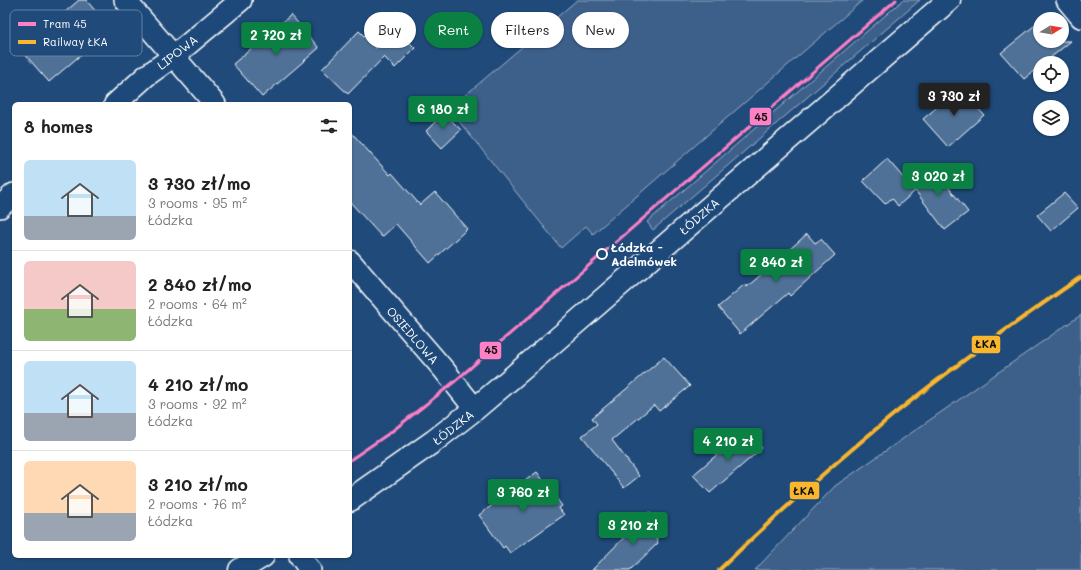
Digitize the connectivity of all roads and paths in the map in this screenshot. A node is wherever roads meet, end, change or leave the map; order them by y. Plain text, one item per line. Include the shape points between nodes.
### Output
1 (125, 0) edge
2 (241, 0) edge
3 (949, 0) edge
4 (1067, 0) edge
5 (134, 10) edge
6 (1081, 17) edge
7 (142, 19) edge
8 (174, 56) junction
9 (117, 102) edge
10 (213, 102) edge
11 (12, 196) edge
12 (0, 207) edge
13 (352, 263) edge
14 (475, 409) junction
15 (352, 499) edge
16 (260, 558) edge
17 (301, 558) edge
18 (240, 570) edge
19 (310, 570) edge

1 - 5 street
2 - 8 street, LIPOWA
3 - 14 main road, ŁÓDZKA
4 - 6 street
7 - 8 street
8 - 9 street, LIPOWA via 146,76
8 - 10 street
11 - 12 street
13 - 14 street, OSIEDLOWA
14 - 15 main road, ŁÓDZKA
16 - 18 main road
17 - 19 street

